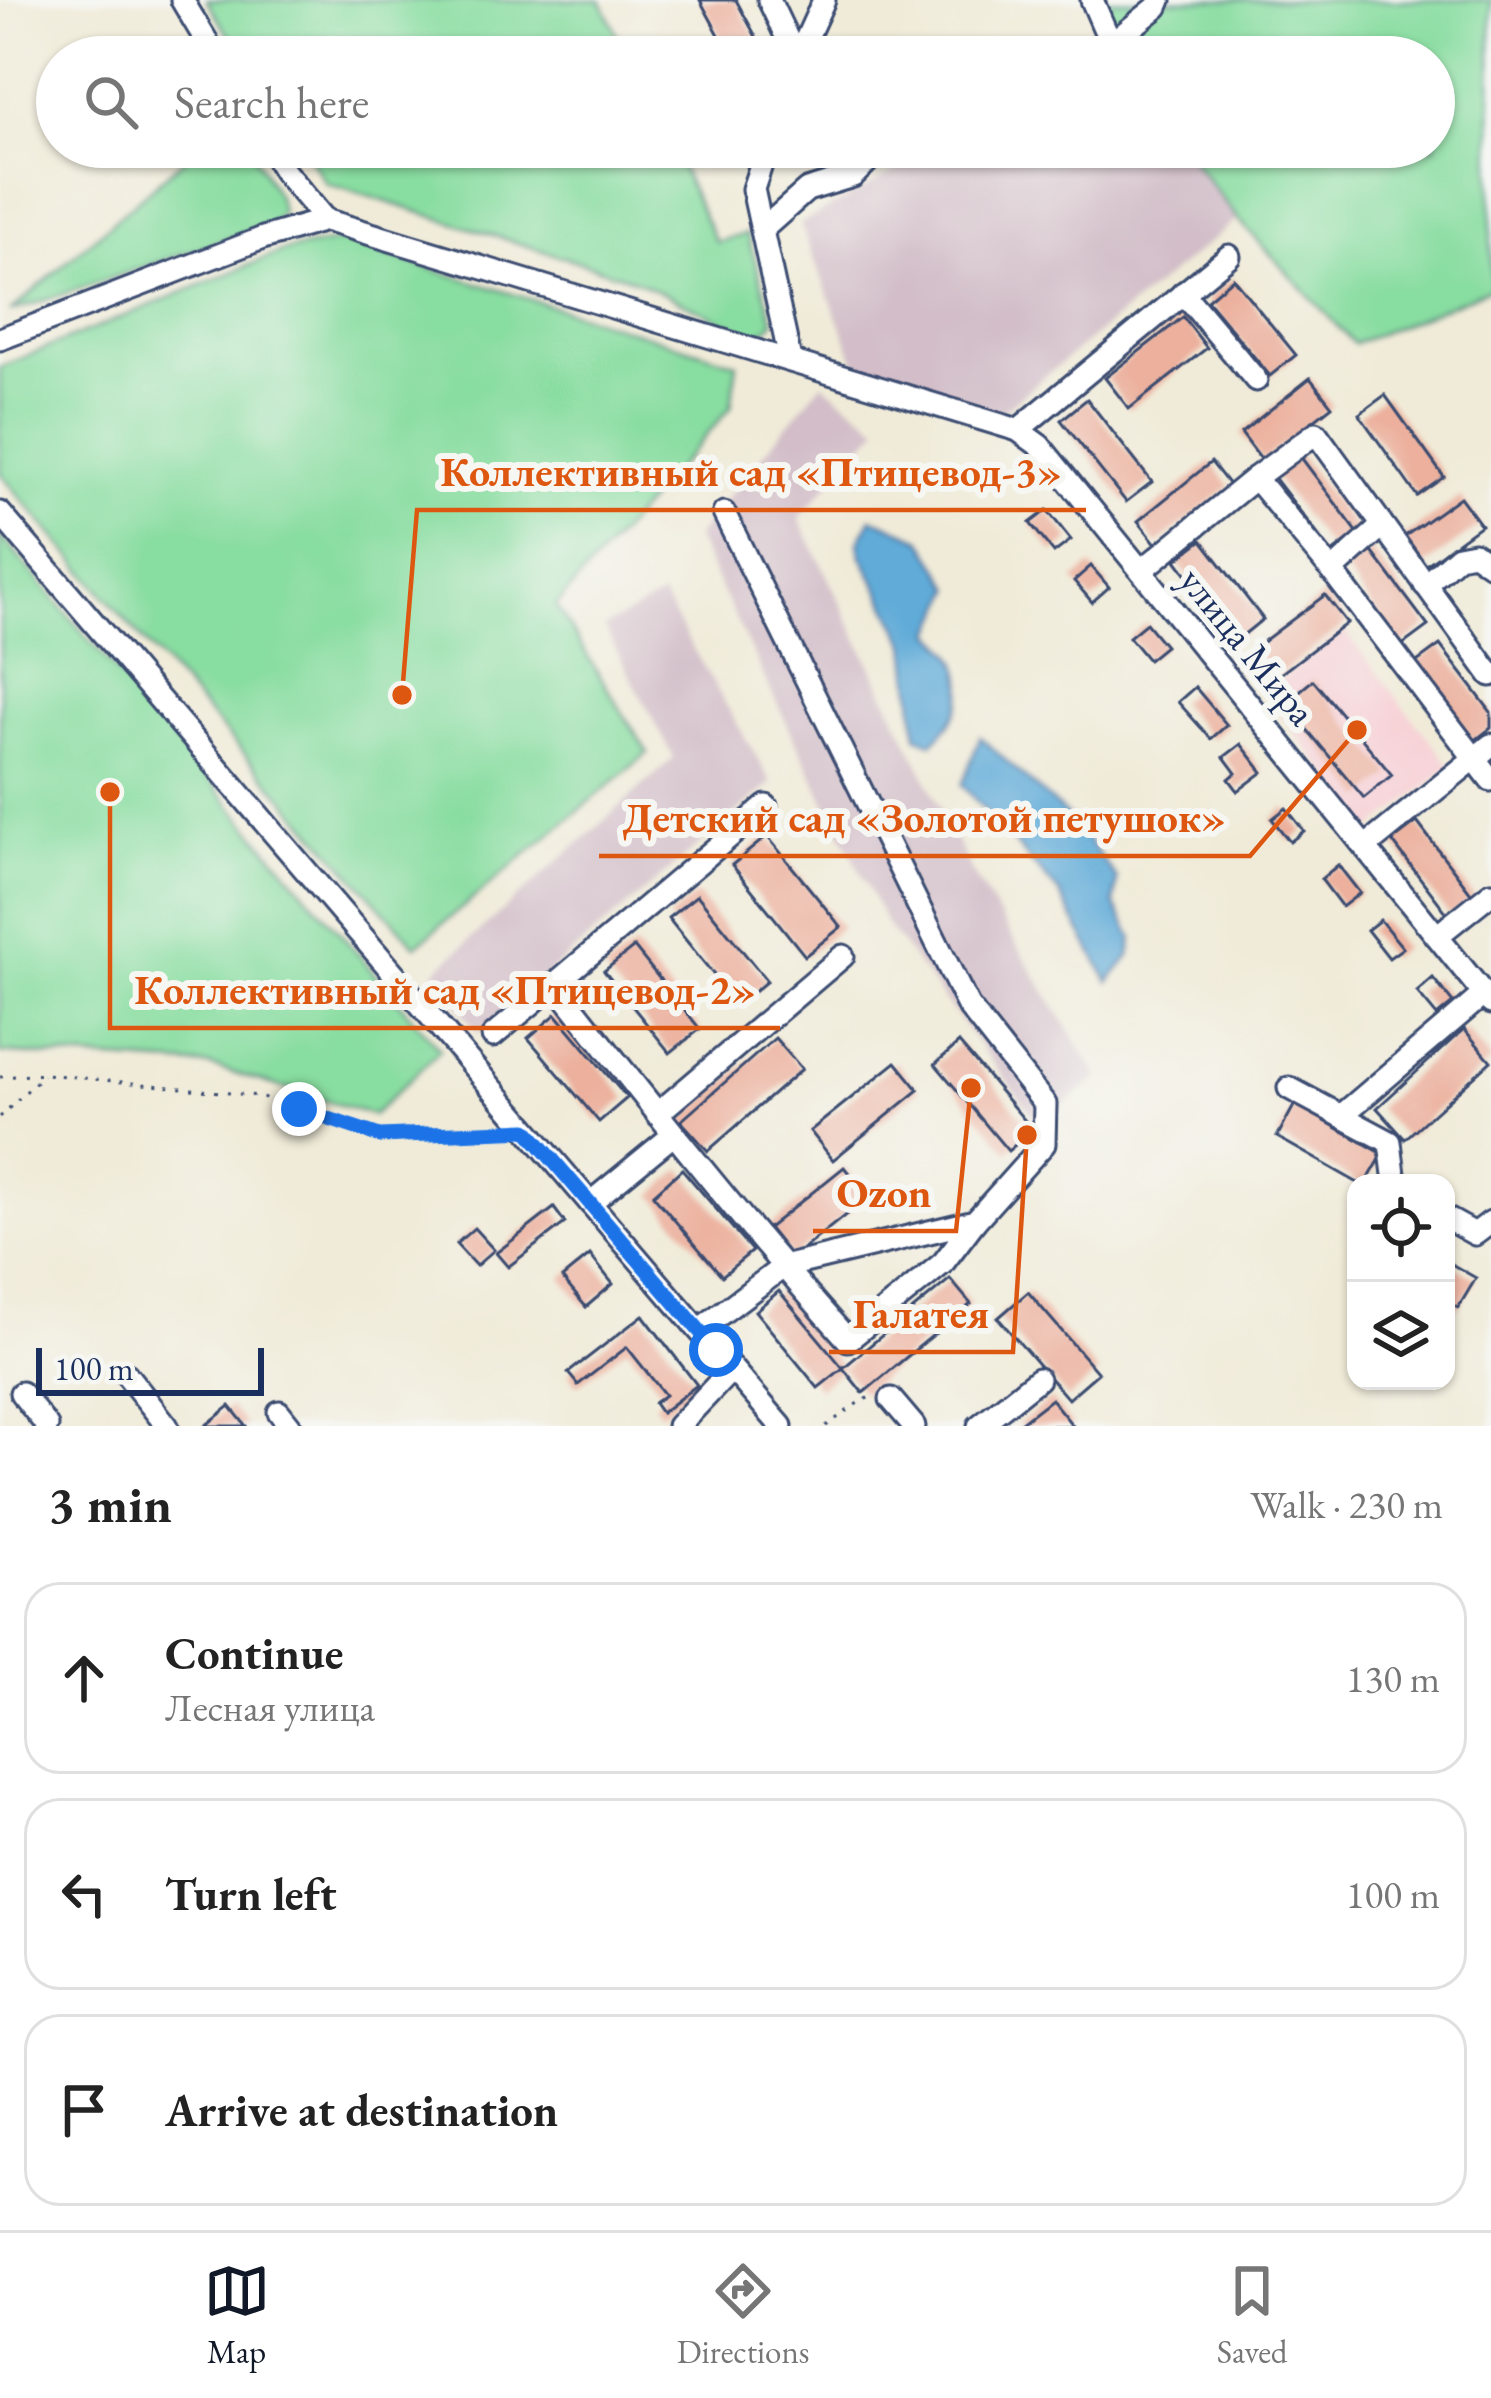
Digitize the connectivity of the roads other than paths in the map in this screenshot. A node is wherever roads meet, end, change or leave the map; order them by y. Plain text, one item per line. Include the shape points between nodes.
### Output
1 (182, 0) edge
2 (769, 0) edge
3 (824, 0) edge
4 (1092, 0) edge
5 (1160, 0) edge
6 (203, 36) edge
7 (787, 36) edge
8 (807, 36) edge
9 (1108, 36) edge
10 (1121, 36) edge
11 (282, 168) edge
12 (760, 168) edge
13 (861, 168) edge
14 (325, 220) junction
15 (761, 230) junction
16 (1229, 256) dead end
17 (1184, 293) junction
18 (0, 339) edge
19 (790, 359) junction
20 (1256, 380) dead end
21 (1018, 430) junction
22 (1255, 478) junction
23 (0, 513) edge
24 (724, 513) dead end
25 (1382, 526) junction
26 (1491, 566) edge
27 (1332, 571) junction
28 (1142, 572) junction
29 (1425, 585) junction
30 (1491, 675) edge
31 (1483, 752) edge
32 (1491, 780) edge
33 (766, 806) dead end
34 (1365, 847) junction
35 (1491, 893) edge
36 (1437, 936) junction
37 (843, 956) dead end
38 (555, 984) junction
39 (1488, 999) edge
40 (494, 1036) dead end
41 (1289, 1088) dead end
42 (657, 1114) junction
43 (1341, 1116) junction
44 (673, 1135) junction
45 (1394, 1174) edge
46 (590, 1203) junction
47 (975, 1221) junction
48 (1491, 1222) edge
49 (1455, 1223) edge
50 (783, 1267) junction
51 (699, 1330) junction
52 (732, 1369) junction
53 (127, 1376) dead end
54 (1038, 1379) dead end
55 (21, 1393) dead end
56 (892, 1399) road end
57 (47, 1426) edge
58 (167, 1426) edge
59 (678, 1426) edge
60 (781, 1426) edge
61 (914, 1426) edge
62 (979, 1426) edge

1 - 6 street
2 - 7 street
3 - 8 street
4 - 9 street
5 - 10 street
11 - 14 street
12 - 15 street via 753,189
13 - 15 street via 807,190
14 - 18 street
14 - 19 street, улица Мира
15 - 19 street
16 - 17 street
17 - 20 street
17 - 21 street
19 - 21 street, улица Мира
21 - 28 street, улица Мира via 1040,446
22 - 25 street via 1316,433
22 - 27 street
22 - 28 street
23 - 46 street
24 - 47 street via 968,1006 1046,1104 1044,1144
25 - 27 street
25 - 29 street
26 - 29 street via 1474,553 1458,556
27 - 31 street
28 - 34 street, улица Мира
29 - 30 street
31 - 32 street
31 - 34 street
33 - 38 street
34 - 36 street, улица Мира
35 - 36 street
36 - 39 street, улица Мира
37 - 42 street
38 - 40 street
38 - 42 street
39 - 43 street
41 - 43 street
42 - 44 street
43 - 45 street via 1390,1142
44 - 46 street
44 - 50 street
46 - 51 street
47 - 50 street
47 - 50 street via 943,1264 848,1340
48 - 49 street via 1475,1234
50 - 51 street
51 - 52 street
52 - 59 street
52 - 60 street
53 - 58 street
54 - 62 street
55 - 57 street
56 - 61 street

